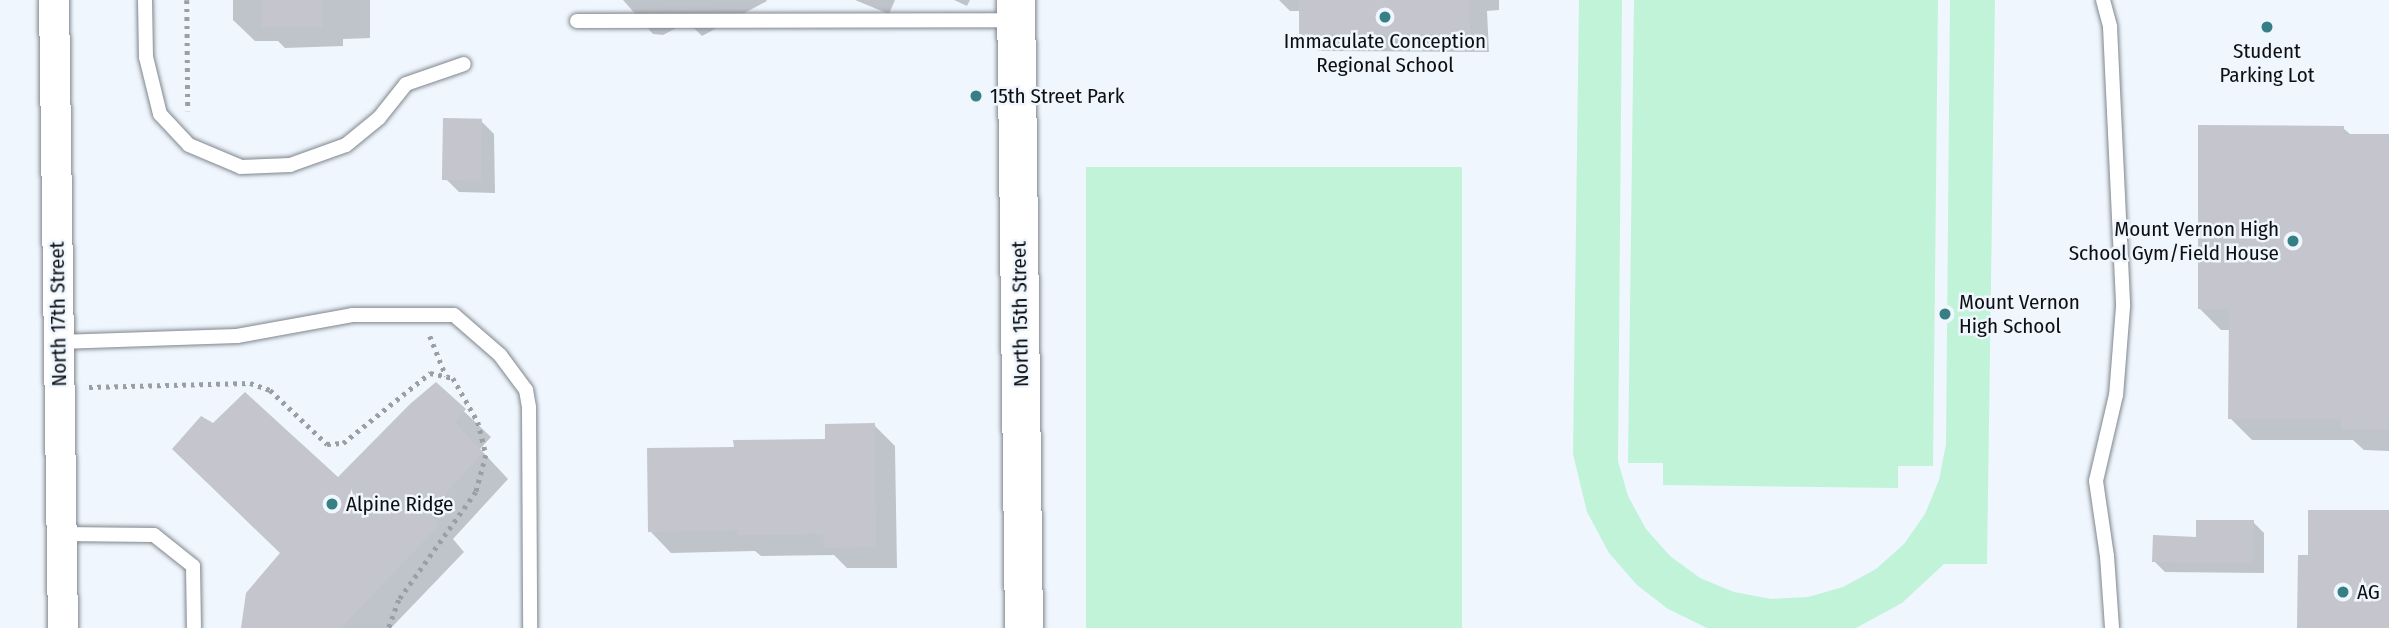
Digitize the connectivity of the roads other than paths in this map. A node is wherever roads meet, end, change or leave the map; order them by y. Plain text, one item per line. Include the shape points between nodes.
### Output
1 (54, 0) edge
2 (145, 0) edge
3 (2103, 0) edge
4 (1016, 10) edge
5 (577, 21) dead end
6 (464, 64) dead end
7 (59, 342) junction
8 (61, 534) junction
9 (63, 628) edge
10 (194, 628) edge
11 (530, 628) edge
12 (1024, 628) edge
13 (2112, 628) edge

1 - 7 street, North 17th Street
2 - 6 lane via 146,57 160,114 189,145 242,167 290,165 346,145 379,118 406,84
3 - 13 lane via 2110,27 2123,307 2116,395 2096,481
4 - 5 lane
4 - 12 street, North 15th Street
7 - 8 street, North 17th Street
7 - 11 lane via 237,336 352,314 454,314 500,355 526,390
8 - 9 street, North 17th Street
8 - 10 lane via 154,535 193,566

